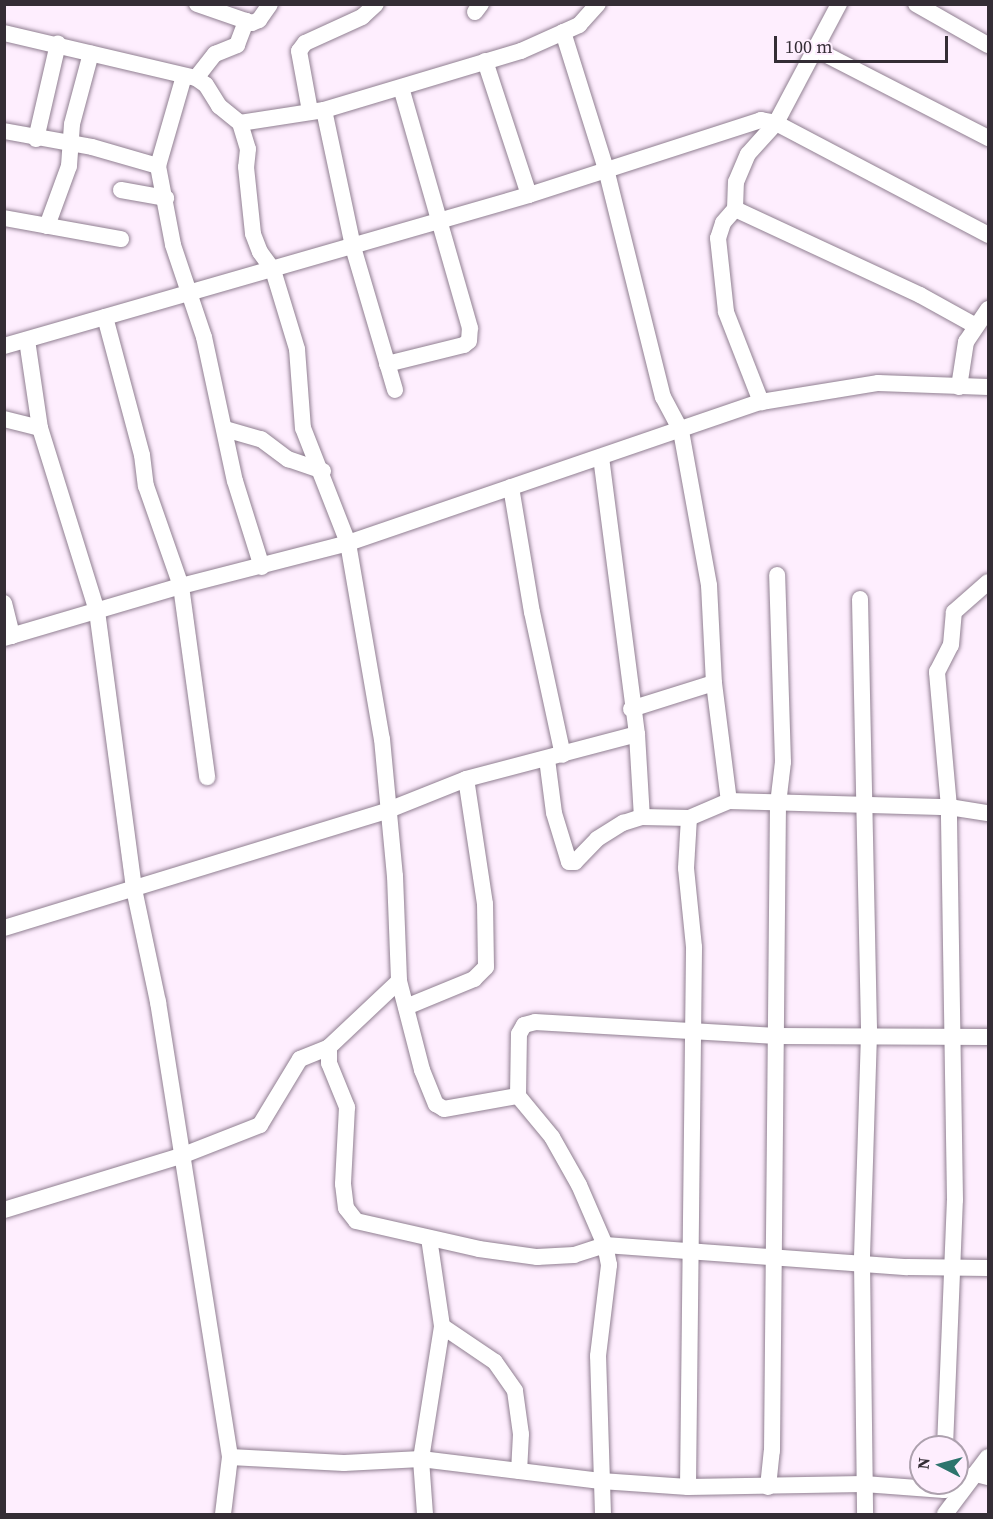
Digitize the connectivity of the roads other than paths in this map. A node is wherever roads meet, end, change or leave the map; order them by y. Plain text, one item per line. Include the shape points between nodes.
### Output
1 (197, 4) edge
2 (270, 4) edge
3 (376, 4) edge
4 (598, 4) edge
5 (839, 4) edge
6 (916, 4) edge
7 (246, 21) junction
8 (563, 32) junction
9 (4, 33) edge
10 (58, 45) junction
11 (988, 45) edge
12 (814, 50) junction
13 (91, 53) junction
14 (485, 61) junction
15 (190, 77) junction
16 (401, 88) junction
17 (317, 110) junction
18 (240, 123) junction
19 (776, 123) junction
20 (4, 131) edge
21 (988, 138) edge
22 (36, 139) junction
23 (71, 145) junction
24 (158, 166) junction
25 (606, 169) junction
26 (121, 190) dead end
27 (529, 195) junction
28 (166, 198) junction
29 (735, 208) junction
30 (438, 222) junction
31 (5, 223) edge
32 (47, 226) junction
33 (988, 235) edge
34 (121, 239) dead end
35 (353, 248) junction
36 (273, 270) junction
37 (192, 294) junction
38 (988, 309) edge
39 (105, 317) junction
40 (976, 326) junction
41 (27, 340) junction
42 (4, 346) edge
43 (387, 364) junction
44 (959, 387) junction
45 (988, 387) edge
46 (395, 390) dead end
47 (761, 402) junction
48 (4, 419) edge
49 (40, 428) junction
50 (225, 429) junction
51 (681, 432) junction
52 (601, 457) junction
53 (323, 471) junction
54 (511, 487) junction
55 (348, 543) junction
56 (262, 567) junction
57 (777, 575) dead end
58 (988, 582) edge
59 (181, 586) junction
60 (860, 599) dead end
61 (4, 603) edge
62 (98, 611) junction
63 (8, 637) edge
64 (714, 682) junction
65 (631, 709) junction
66 (637, 734) junction
67 (555, 757) junction
68 (207, 777) dead end
69 (466, 779) junction
70 (729, 801) junction
71 (778, 804) junction
72 (866, 806) junction
73 (949, 807) junction
74 (386, 811) junction
75 (988, 813) edge
76 (642, 817) junction
77 (689, 818) junction
78 (134, 890) junction
79 (4, 928) edge
80 (399, 981) junction
81 (406, 1007) junction
82 (690, 1034) junction
83 (869, 1034) junction
84 (777, 1036) junction
85 (950, 1036) junction
86 (988, 1037) edge
87 (329, 1047) junction
88 (518, 1096) junction
89 (181, 1156) junction
90 (4, 1210) edge
91 (429, 1238) junction
92 (605, 1245) junction
93 (689, 1254) junction
94 (772, 1255) junction
95 (862, 1261) junction
96 (988, 1268) edge
97 (950, 1269) junction
98 (442, 1326) junction
99 (945, 1435) edge
100 (230, 1457) junction
101 (988, 1457) edge
102 (421, 1458) junction
103 (519, 1471) junction
104 (982, 1476) edge
105 (601, 1481) junction
106 (864, 1484) junction
107 (909, 1485) edge
108 (688, 1487) junction
109 (768, 1487) junction
110 (223, 1515) edge
111 (425, 1515) edge
112 (603, 1515) edge
113 (865, 1515) edge
114 (945, 1515) edge

1 - 7 street
2 - 7 street via 259,20
3 - 17 street via 362,17 304,43 299,51
4 - 8 street via 588,18
5 - 12 street
6 - 11 street
7 - 15 street via 237,45 215,54
8 - 14 street
8 - 25 street
9 - 10 street
10 - 13 street
10 - 22 street
12 - 19 street
12 - 21 street
13 - 15 street
13 - 23 street via 74,114
14 - 16 street
14 - 27 street
15 - 18 street via 206,85 219,106
15 - 24 street
16 - 17 street
16 - 30 street
17 - 18 street
17 - 35 street
18 - 36 street via 248,149 246,167 253,234
19 - 25 street via 749,122
19 - 29 street via 748,154 736,182
19 - 33 street
20 - 22 street
22 - 23 street
23 - 24 street
23 - 32 street via 62,192
24 - 28 street
25 - 27 street
25 - 51 street via 663,397
26 - 28 street
27 - 30 street
28 - 37 street via 173,245
29 - 40 street via 920,295
29 - 47 street via 723,223 718,238 726,312
30 - 35 street
30 - 43 street via 455,266 470,328 469,341
31 - 32 street
32 - 34 street
35 - 36 street
35 - 43 street
36 - 37 street via 225,281
36 - 53 street via 297,349 303,428
37 - 39 street
37 - 50 street
38 - 40 street
39 - 41 street
39 - 59 street via 142,455 146,486
40 - 44 street via 966,342
41 - 42 street
41 - 49 street
43 - 46 street
44 - 45 street
44 - 47 street via 852,385
47 - 51 street
48 - 49 street
49 - 62 street
50 - 53 street via 254,436 288,459
50 - 56 street
51 - 52 street
51 - 64 street via 709,585
52 - 54 street
52 - 65 street
53 - 55 street
54 - 55 street
54 - 67 street
55 - 56 street
55 - 74 street via 379,716
56 - 59 street
57 - 71 street via 783,762
58 - 73 street via 954,612 951,645 937,672
59 - 62 street
59 - 68 street
60 - 72 street
61 - 63 street
62 - 63 street
62 - 78 street
64 - 65 street
64 - 70 street
65 - 66 street
66 - 67 street
66 - 76 street
67 - 69 street
67 - 76 street via 554,813 569,862 575,862 597,839
69 - 74 street
69 - 81 street via 485,904 486,967 474,979
70 - 71 street
70 - 77 street
71 - 72 street
71 - 84 street
72 - 73 street
72 - 83 street
73 - 75 street
73 - 85 street
74 - 78 street
74 - 80 street via 395,876
76 - 77 street
77 - 82 street via 686,868 694,947
78 - 79 street
78 - 89 street via 158,1002
80 - 81 street
80 - 87 street
81 - 88 street via 436,1104 453,1109
82 - 84 street
82 - 88 street via 535,1022 524,1025 519,1034
82 - 93 street
83 - 84 street
83 - 85 street
83 - 95 street
84 - 94 street
85 - 86 street
85 - 97 street via 955,1200
87 - 89 street via 300,1059 260,1125
87 - 91 street via 328,1063 347,1107 343,1184 349,1214 356,1221
88 - 92 street via 552,1137
89 - 90 street
89 - 100 street
91 - 92 street via 537,1257 574,1255
91 - 98 street
92 - 93 street
92 - 105 street via 607,1303 598,1356
93 - 94 street
93 - 108 street
94 - 95 street
94 - 109 street via 772,1451
95 - 97 street
95 - 106 street
96 - 97 street
97 - 99 street
98 - 102 street
98 - 103 street via 495,1362 515,1391 522,1434
100 - 102 street via 344,1463
100 - 110 street
101 - 104 street
102 - 103 street
102 - 111 street
103 - 105 street
104 - 114 street
105 - 108 street
105 - 112 street
106 - 107 street
106 - 109 street
106 - 113 street
108 - 109 street

